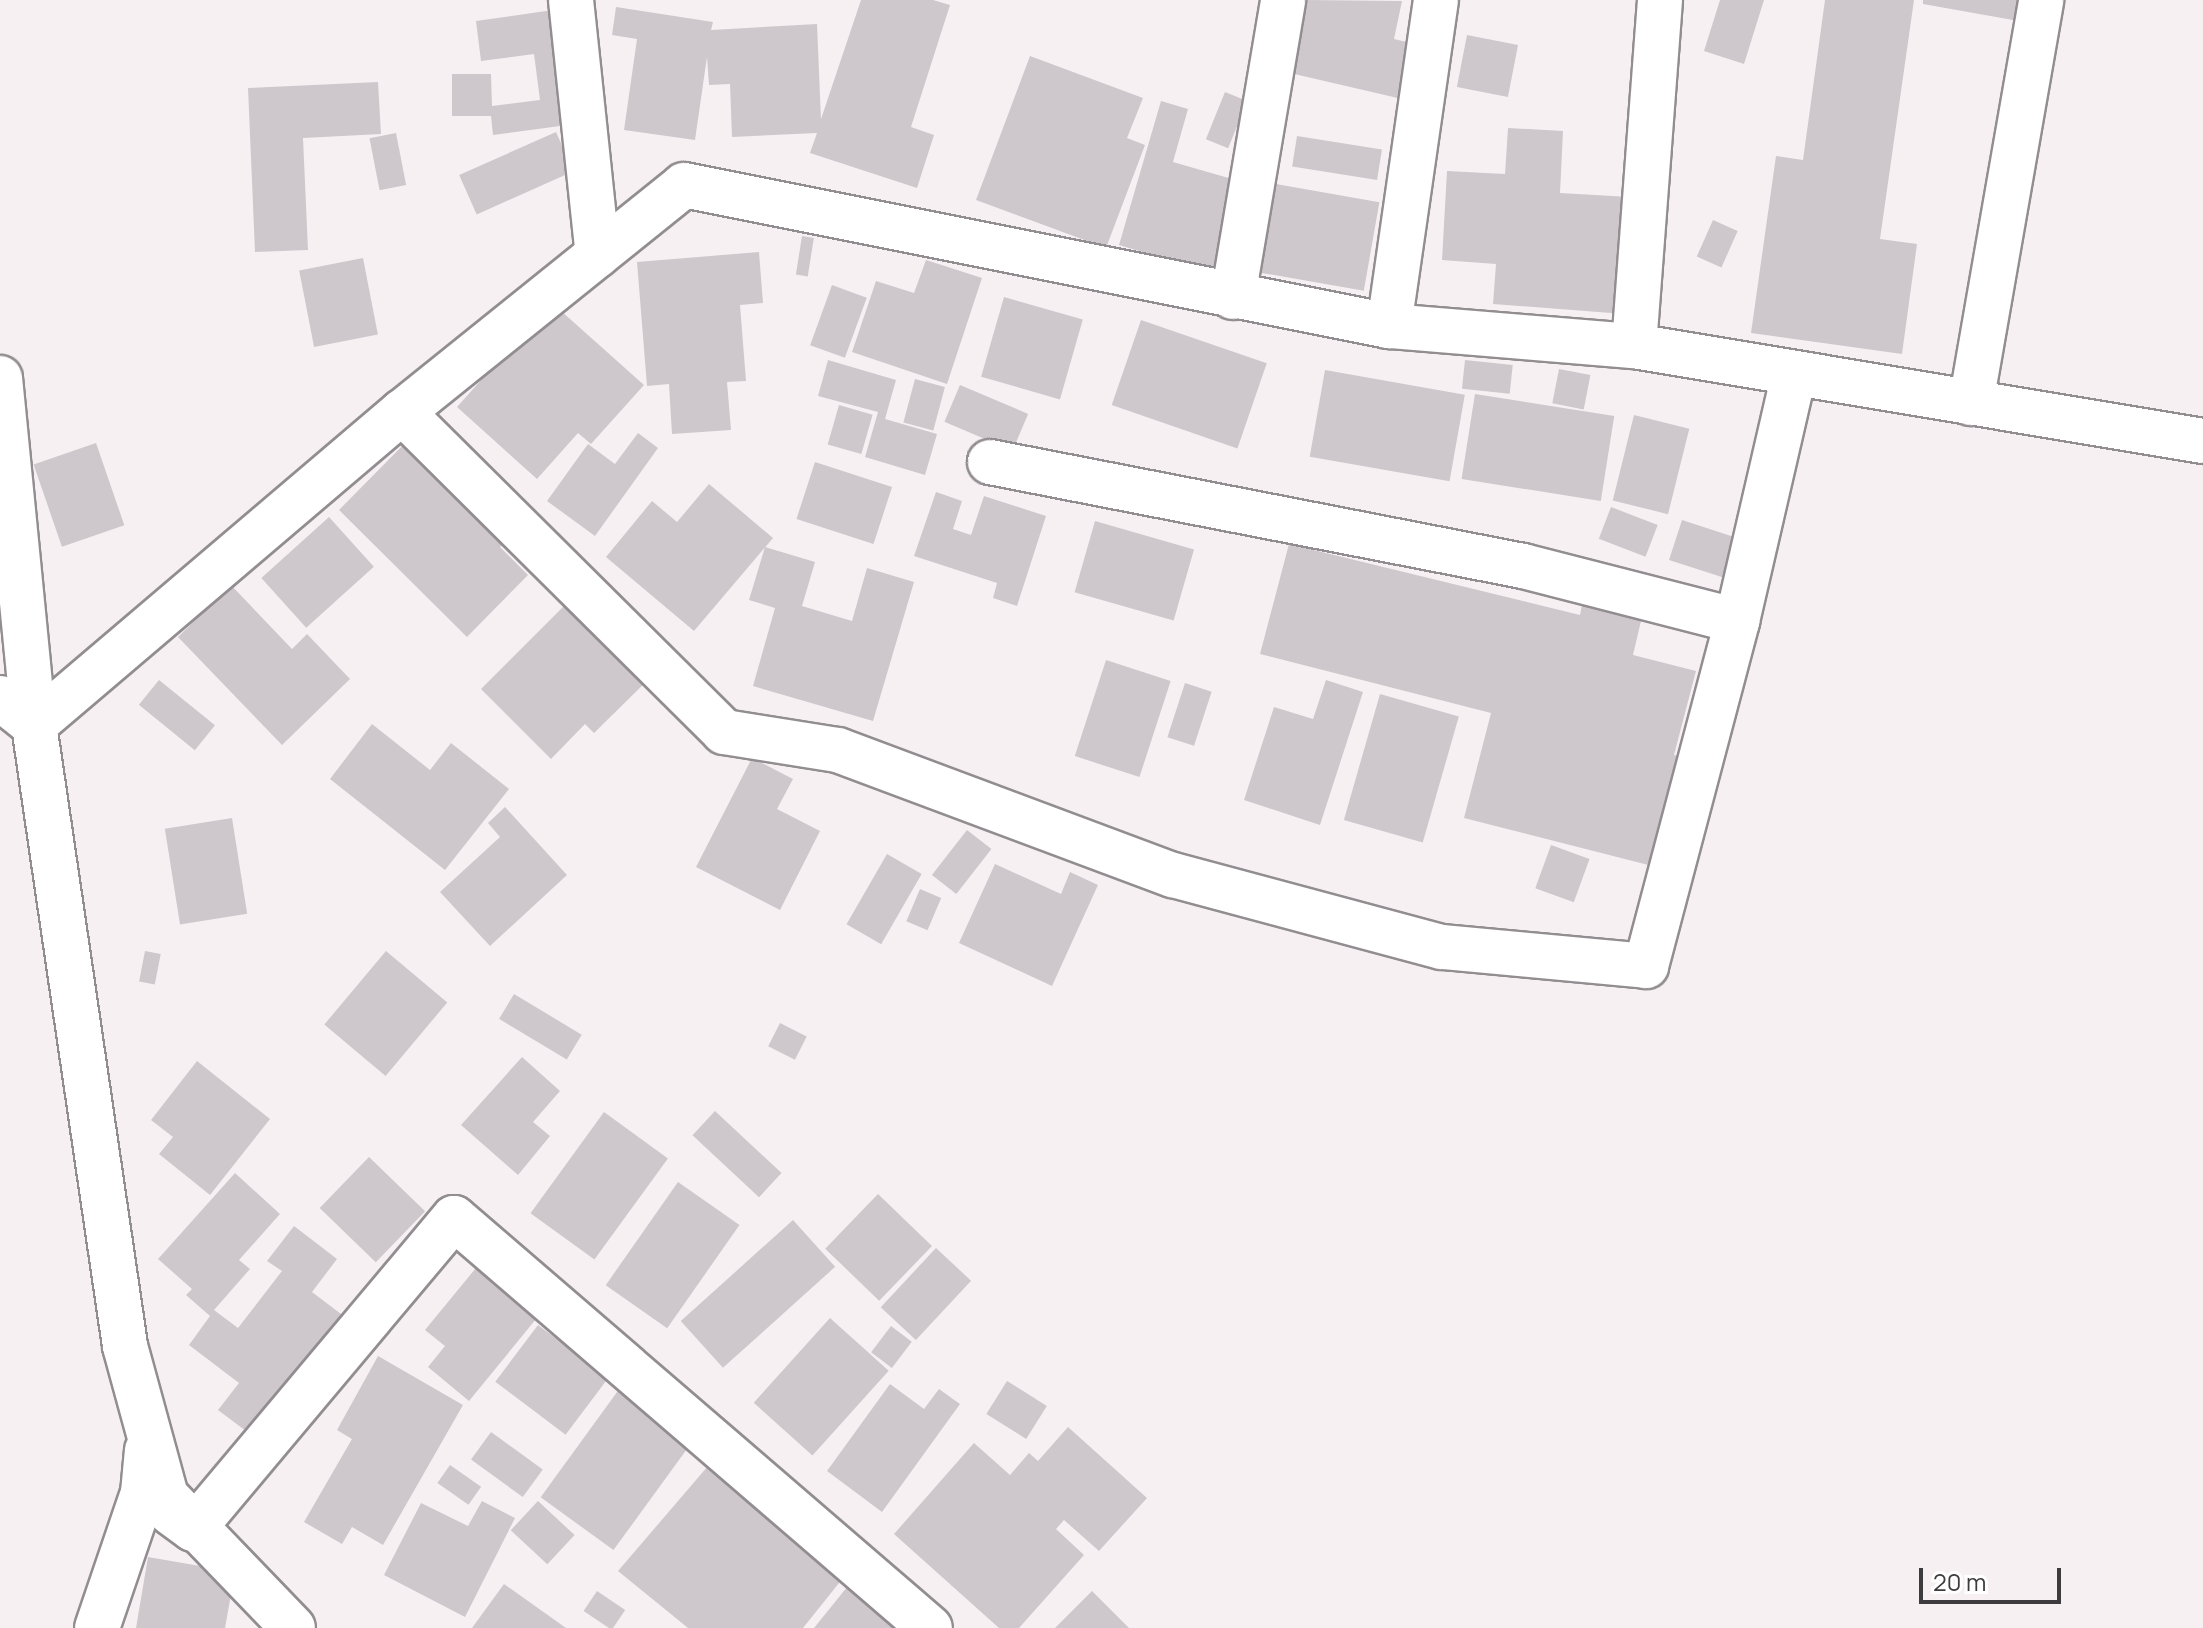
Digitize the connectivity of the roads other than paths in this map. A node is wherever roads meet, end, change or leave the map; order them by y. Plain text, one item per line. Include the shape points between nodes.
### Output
1 (571, 0) edge
2 (1283, 0) edge
3 (1436, 0) edge
4 (1660, 0) edge
5 (2041, 0) edge
6 (598, 255) junction
7 (1233, 297) junction
8 (1389, 326) junction
9 (1634, 346) junction
10 (1794, 374) junction
11 (0, 378) edge
12 (1971, 403) junction
13 (402, 412) junction
14 (2203, 441) edge
15 (990, 462) dead end
16 (1737, 621) junction
17 (0, 698) edge
18 (34, 725) junction
19 (149, 1434) junction
20 (143, 1493) junction
21 (193, 1529) junction
22 (97, 1628) edge
23 (293, 1628) edge
24 (930, 1628) edge

1 - 6 street
2 - 7 street
3 - 8 street
4 - 9 street
5 - 12 street
6 - 7 street via 684,185
6 - 13 street
7 - 8 street
8 - 9 street
9 - 10 street
10 - 12 street
10 - 16 street
11 - 18 street
12 - 14 street
13 - 16 street via 724,732 838,750 1173,875 1442,947 1646,966
13 - 18 street
15 - 16 street via 1523,566
17 - 18 street
18 - 19 street via 125,1346
19 - 20 street
19 - 21 street via 166,1496
20 - 21 street
20 - 22 street
21 - 23 street
21 - 24 street via 454,1218

